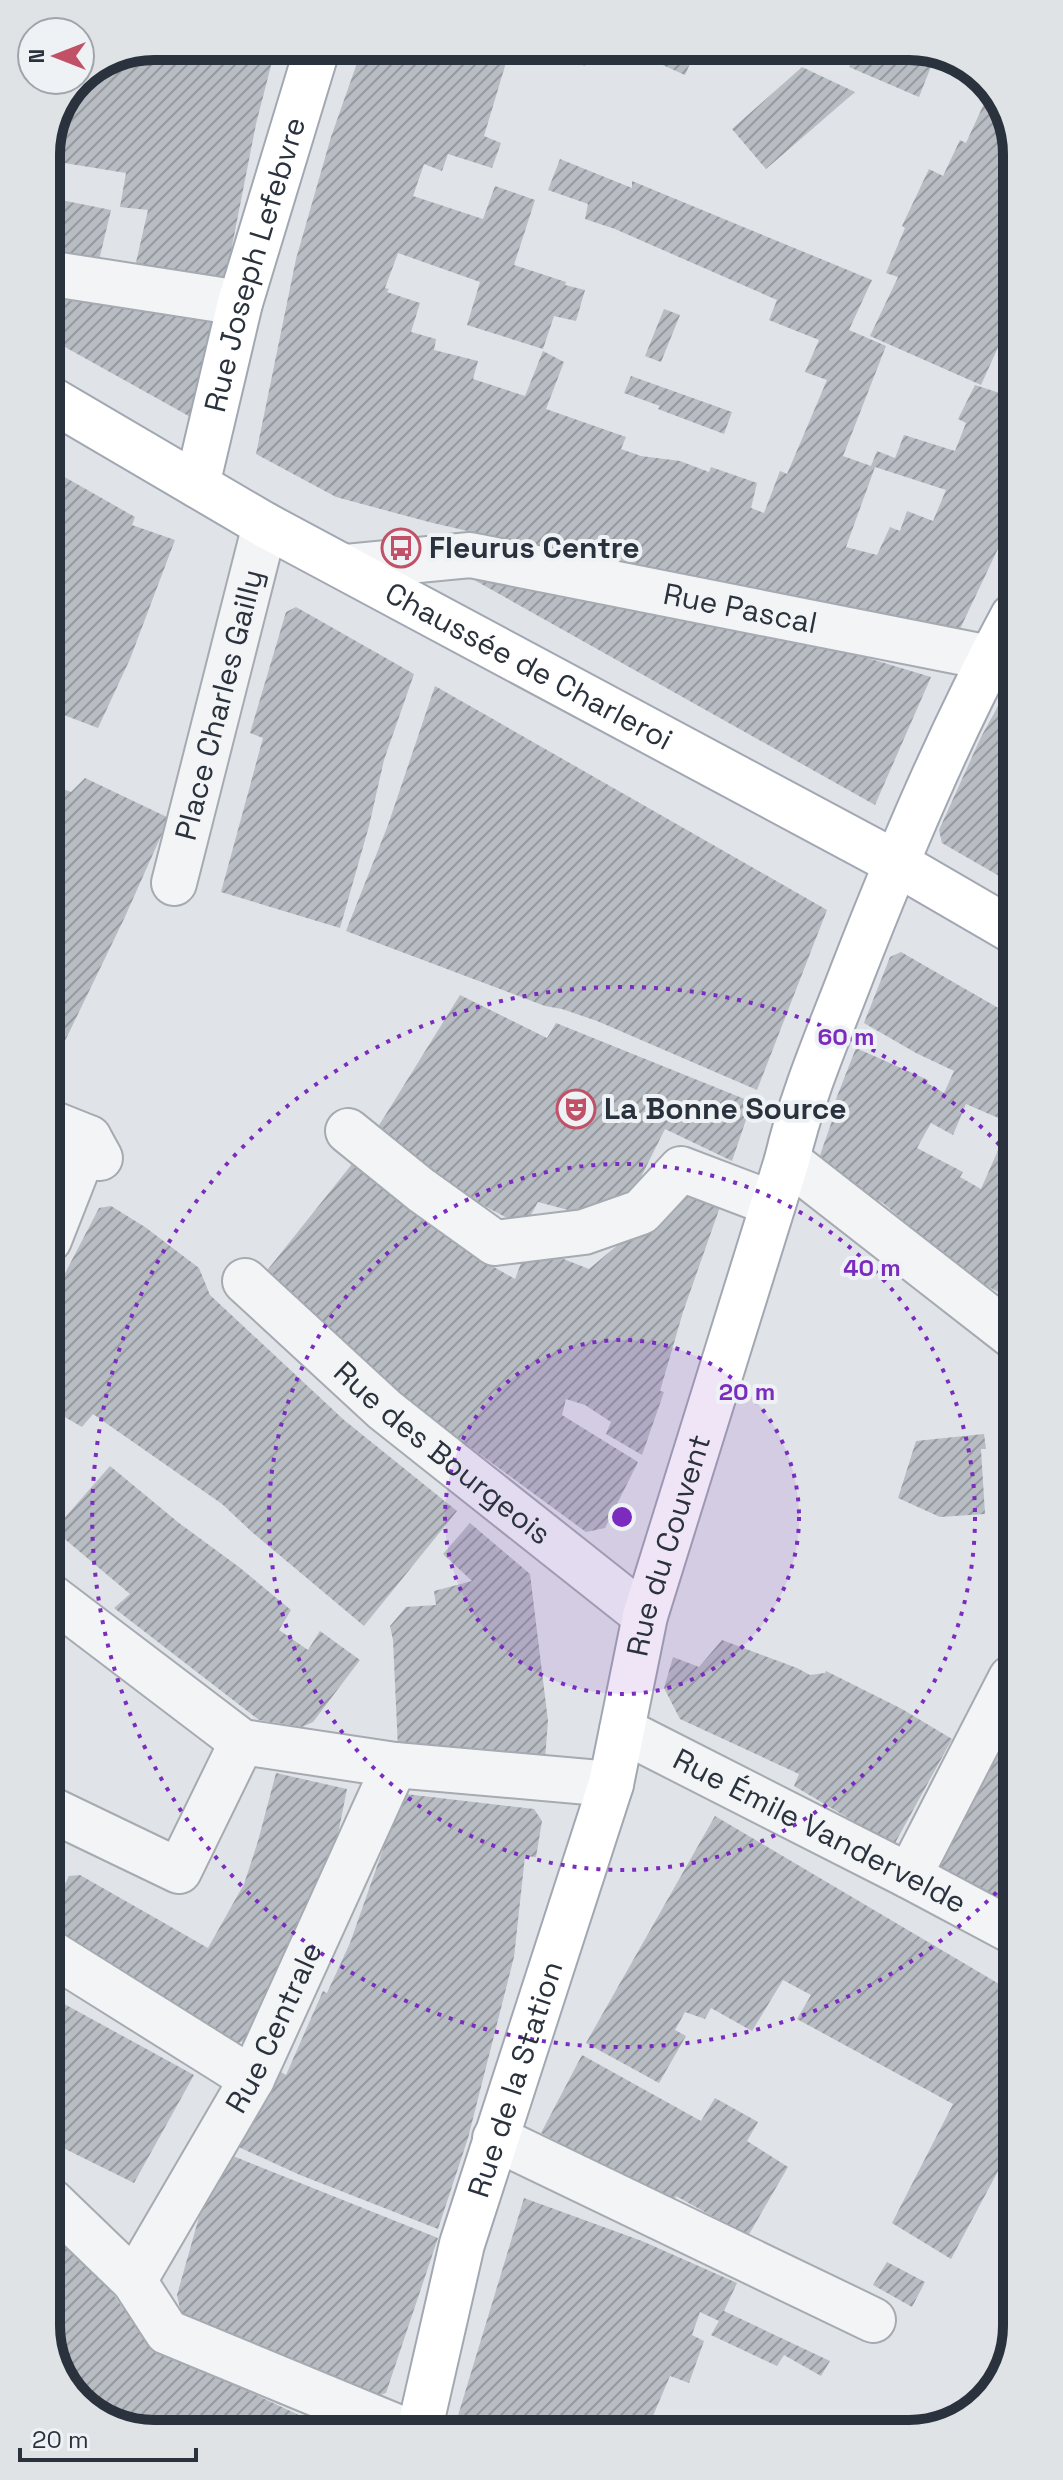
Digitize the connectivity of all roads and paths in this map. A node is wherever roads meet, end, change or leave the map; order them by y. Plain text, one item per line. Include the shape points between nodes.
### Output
1 (314, 60) edge
2 (60, 275) edge
3 (240, 303) junction
4 (60, 405) edge
5 (197, 485) junction
6 (265, 525) junction
7 (346, 567) junction
8 (1003, 634) edge
9 (990, 658) junction
10 (896, 863) junction
11 (174, 883) dead end
12 (1003, 925) edge
13 (60, 1128) edge
14 (348, 1131) dead end
15 (787, 1160) junction
16 (773, 1204) junction
17 (60, 1218) edge
18 (245, 1281) dead end
19 (1003, 1328) edge
20 (60, 1604) edge
21 (645, 1616) junction
22 (1003, 1692) edge
23 (622, 1730) junction
24 (242, 1742) junction
25 (395, 1765) junction
26 (611, 1784) junction
27 (60, 1814) edge
28 (909, 1876) junction
29 (1003, 1926) edge
30 (60, 1959) edge
31 (252, 2079) junction
32 (495, 2138) junction
33 (60, 2210) edge
34 (134, 2281) junction
35 (873, 2320) dead end
36 (380, 2420) edge
37 (422, 2420) edge

1 - 3 main road, Rue Joseph Lefebvre
2 - 3 street
3 - 5 main road, Rue Joseph Lefebvre
4 - 5 main road, Chaussée de Charleroi
5 - 6 main road, Chaussée de Charleroi
6 - 7 main road, Chaussée de Charleroi
6 - 11 street, Place Charles Gailly
7 - 9 street, Rue Pascal via 470,555
7 - 10 main road, Chaussée de Charleroi
8 - 9 main road, Rue du Couvent
9 - 10 main road, Rue du Couvent
10 - 12 main road, Chaussée de Charleroi
10 - 15 main road, Rue du Couvent via 797,1115
13 - 17 street via 94,1148
14 - 16 street via 495,1243 584,1232 641,1212 681,1169
15 - 16 main road, Rue du Couvent
15 - 19 street
16 - 21 main road, Rue du Couvent
18 - 21 street, Rue des Bourgeois via 385,1410
20 - 24 street
21 - 23 main road, Rue du Couvent
22 - 28 street
23 - 26 main road, Rue de la Station
23 - 28 street, Rue Émile Vandervelde
24 - 25 street
24 - 27 street via 179,1871
25 - 26 street
25 - 31 street, Rue Centrale
26 - 32 main road, Rue de la Station
28 - 29 street, Rue Émile Vandervelde
30 - 31 street
31 - 34 street, Rue Centrale
32 - 35 street
32 - 37 main road, Rue de la Station via 462,2244
33 - 34 street
34 - 36 street via 167,2332

